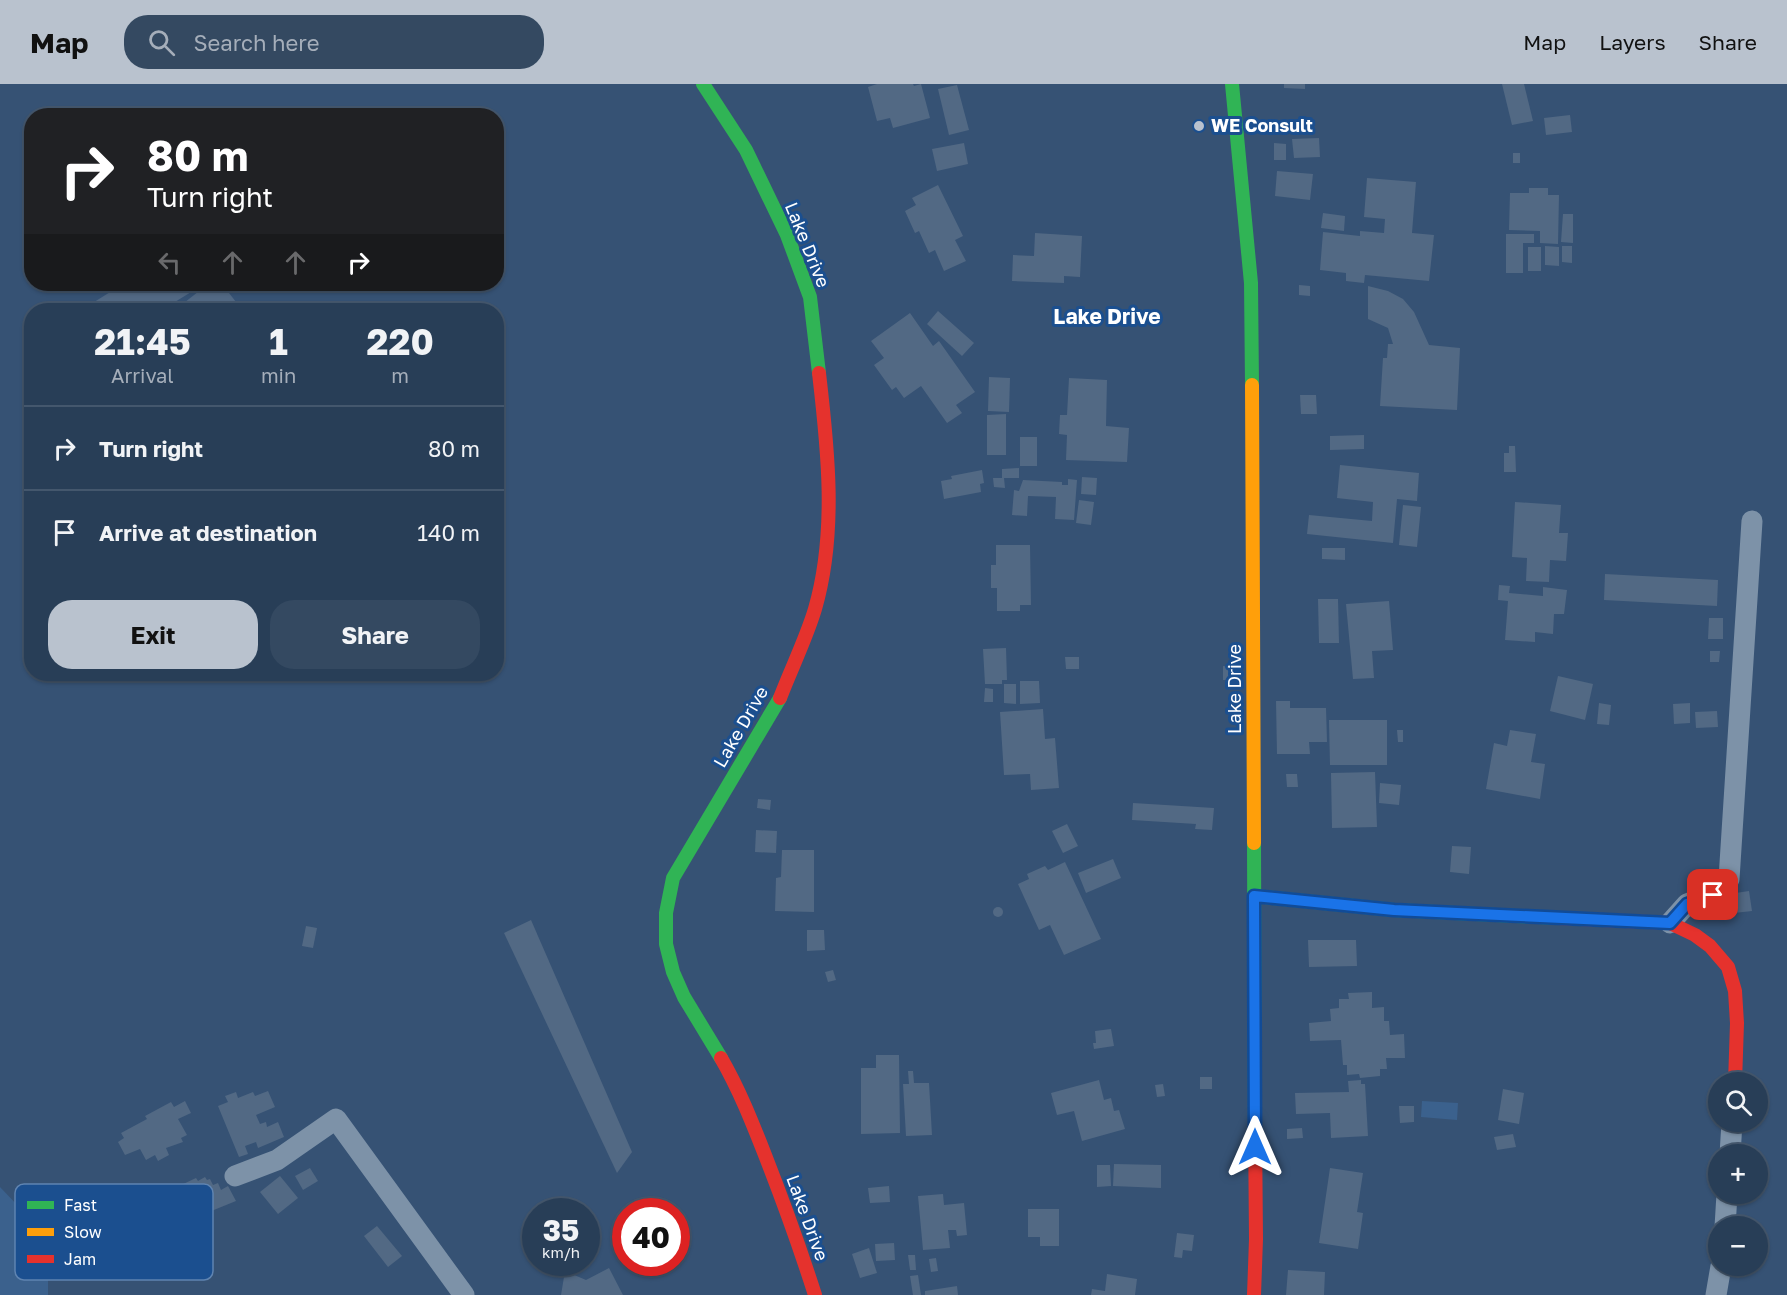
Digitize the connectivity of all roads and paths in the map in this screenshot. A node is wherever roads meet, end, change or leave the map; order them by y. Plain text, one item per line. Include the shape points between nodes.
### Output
1 (703, 84) edge
2 (1232, 84) edge
3 (1752, 521) dead end
4 (1254, 896) junction
5 (1670, 923) junction
6 (1735, 1072) edge
7 (235, 1176) dead end
8 (1719, 1276) edge
9 (464, 1295) edge
10 (815, 1295) edge
11 (1254, 1295) edge
12 (1716, 1295) edge

1 - 10 street, Lake Drive via 746,150 787,235 810,297 828,467 827,525 815,609 778,702 673,878 664,932 667,952 688,1007 743,1101
2 - 4 street, Lake Drive via 1251,283
3 - 5 street via 1729,879 1724,888 1687,904
4 - 5 street via 1394,910
4 - 11 street, Lake Drive
5 - 6 street via 1691,932 1729,968 1736,1015
7 - 9 street via 277,1160 336,1119
8 - 12 street

